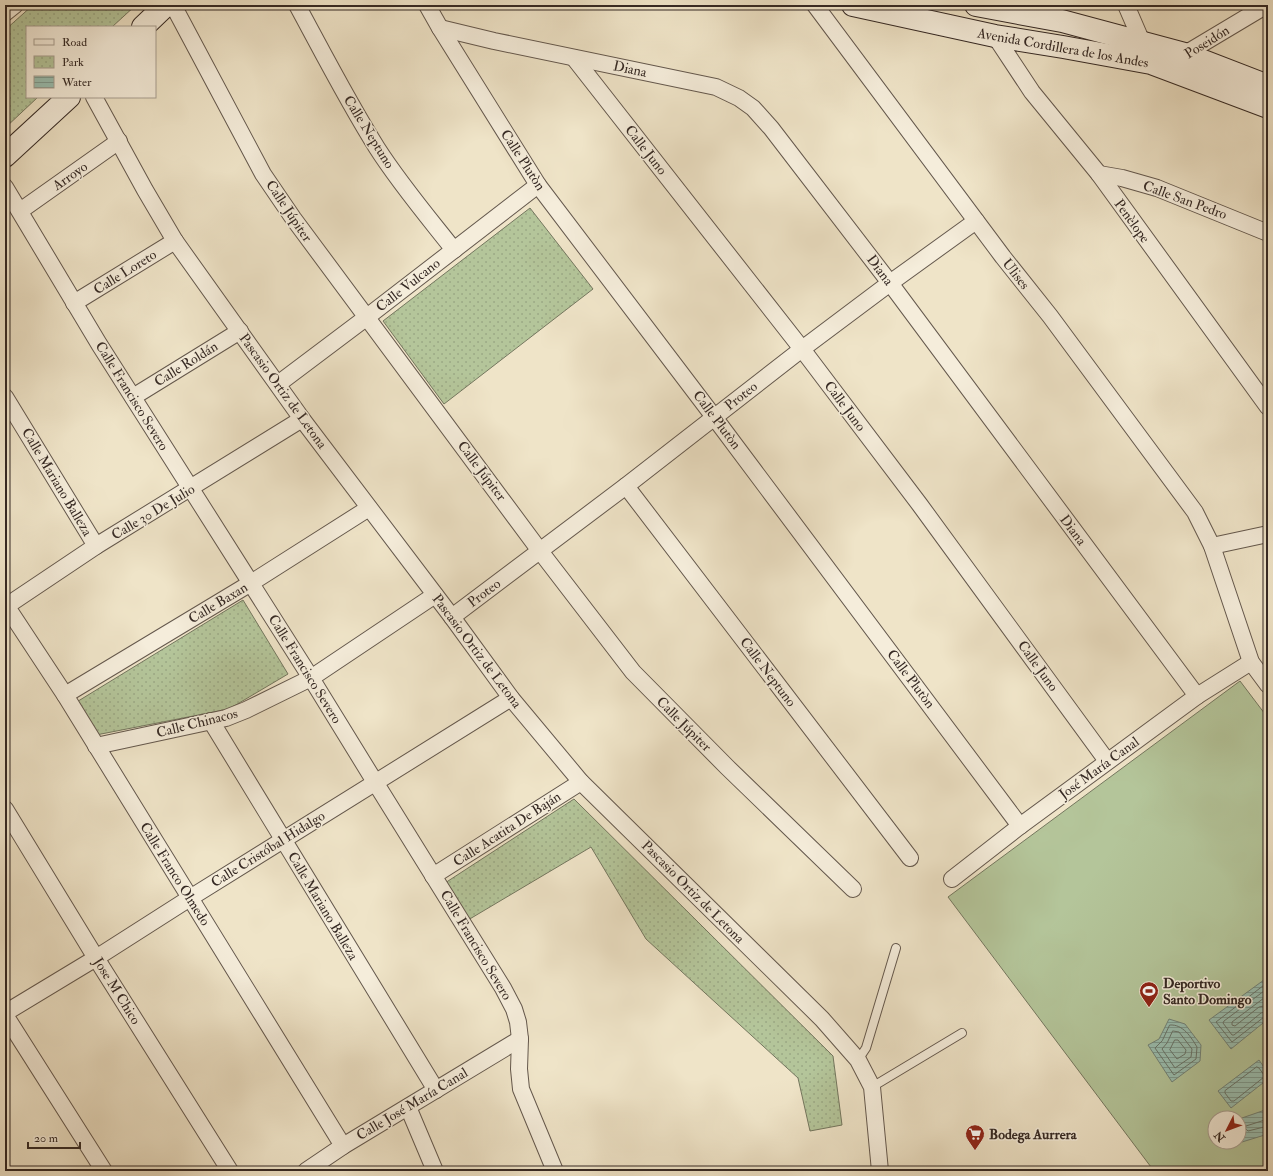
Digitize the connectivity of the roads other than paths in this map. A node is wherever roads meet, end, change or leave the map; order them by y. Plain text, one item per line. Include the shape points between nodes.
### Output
1 (15, 5) edge
2 (166, 5) edge
3 (173, 5) edge
4 (297, 5) edge
5 (427, 5) edge
6 (815, 5) edge
7 (853, 5) edge
8 (976, 5) edge
9 (1126, 5) edge
10 (1263, 6) edge
11 (1006, 8) edge
12 (5, 13) edge
13 (144, 26) edge
14 (440, 28) junction
15 (995, 36) junction
16 (1142, 42) junction
17 (1185, 54) junction
18 (574, 58) junction
19 (1160, 66) junction
20 (1268, 86) edge
21 (68, 98) edge
22 (95, 98) edge
23 (1268, 107) edge
24 (119, 141) junction
25 (5, 156) edge
26 (1099, 174) junction
27 (538, 185) junction
28 (5, 187) edge
29 (20, 211) junction
30 (976, 221) junction
31 (1268, 233) edge
32 (175, 241) junction
33 (454, 250) junction
34 (890, 283) junction
35 (74, 303) junction
36 (367, 317) junction
37 (240, 331) junction
38 (802, 349) junction
39 (278, 384) junction
40 (5, 397) edge
41 (132, 397) junction
42 (1268, 407) edge
43 (714, 417) junction
44 (302, 419) junction
45 (626, 486) junction
46 (191, 489) junction
47 (369, 508) junction
48 (1268, 534) edge
49 (96, 546) junction
50 (1212, 546) junction
51 (540, 551) junction
52 (251, 583) junction
53 (435, 595) junction
54 (6, 605) edge
55 (452, 617) junction
56 (1251, 662) junction
57 (311, 678) junction
58 (1268, 685) edge
59 (65, 695) junction
60 (1197, 696) junction
61 (511, 698) junction
62 (211, 721) junction
63 (96, 746) junction
64 (1108, 761) junction
65 (375, 782) junction
66 (581, 782) junction
67 (5, 809) edge
68 (1020, 826) junction
69 (283, 840) junction
70 (910, 858) dead end
71 (433, 876) junction
72 (952, 880) dead end
73 (853, 889) dead end
74 (190, 898) junction
75 (896, 948) dead end
76 (96, 958) junction
77 (5, 1014) edge
78 (962, 1033) dead end
79 (520, 1039) junction
80 (858, 1060) junction
81 (872, 1087) junction
82 (436, 1090) junction
83 (408, 1107) junction
84 (343, 1146) junction
85 (314, 1169) edge
86 (104, 1171) edge
87 (230, 1171) edge
88 (435, 1171) edge
89 (555, 1171) edge
90 (880, 1171) edge

1 - 12 street
2 - 13 street
3 - 36 street, Calle Júpiter via 263,174 322,259
4 - 33 street, Calle Neptuno via 377,149
5 - 14 street, Calle Plutòn
6 - 30 street, Ulises
7 - 15 street, Avenida Cordillera de los Andes
8 - 11 street, Avenida Cordillera de los Andes
9 - 16 street
10 - 17 street, Poseidón
11 - 16 street, Avenida Cordillera de los Andes
14 - 18 street, Diana
14 - 27 street, Calle Plutòn
15 - 19 street, Avenida Cordillera de los Andes
15 - 26 street, Penèlope via 1032,92
16 - 17 street, Avenida Cordillera de los Andes
16 - 19 street
17 - 19 street, Poseidón
17 - 20 street, Avenida Cordillera de los Andes
18 - 34 street, Diana via 716,87 739,98 753,108 771,128
18 - 38 street, Calle Juno
19 - 23 street, Avenida Cordillera de los Andes
21 - 25 street
22 - 24 street, Pascasio Ortiz de Letona
24 - 29 street, Arroyo
24 - 32 street, Pascasio Ortiz de Letona
26 - 31 street, Calle San Pedro via 1158,188
26 - 42 street, Penèlope
27 - 33 street, Calle Vulcano
27 - 43 street, Calle Plutòn
28 - 29 street, Calle Francisco Severo
29 - 35 street, Calle Francisco Severo
30 - 34 street, Proteo
30 - 50 street, Ulises via 1050,316 1195,512
32 - 35 street, Calle Loreto
32 - 37 street, Pascasio Ortiz de Letona
33 - 36 street, Calle Vulcano
34 - 38 street, Proteo
34 - 60 street, Diana
35 - 41 street, Calle Francisco Severo
36 - 39 street, Calle Vulcano
36 - 51 street, Calle Júpiter
37 - 39 street, Pascasio Ortiz de Letona
37 - 41 street, Calle Roldán
38 - 43 street, Proteo
38 - 64 street, Calle Juno
39 - 44 street, Pascasio Ortiz de Letona
40 - 49 street, Calle Mariano Balleza
41 - 46 street, Calle Francisco Severo
43 - 45 street, Proteo
43 - 68 street, Calle Plutòn
44 - 46 street, Calle 30 De Julio
44 - 47 street, Pascasio Ortiz de Letona
45 - 51 street, Proteo
45 - 70 street, Calle Neptuno
46 - 49 street, Calle 30 De Julio
46 - 52 street, Calle Francisco Severo
47 - 52 street, Calle Baxan
47 - 53 street, Pascasio Ortiz de Letona
48 - 50 street
49 - 54 street, Calle 30 De Julio
50 - 56 street, Ulises
51 - 55 street, Proteo
51 - 73 street, Calle Júpiter via 632,672
52 - 57 street, Calle Francisco Severo
52 - 59 street, Calle Baxan
53 - 55 street, Pascasio Ortiz de Letona
53 - 57 street, Calle Chinacos
54 - 59 street, Calle Franco Olmedo
55 - 61 street, Pascasio Ortiz de Letona
56 - 58 street, Ulises
56 - 60 street, José María Canal
57 - 62 street, Calle Chinacos via 246,710
57 - 65 street, Calle Francisco Severo
59 - 63 street, Calle Franco Olmedo
60 - 64 street, José María Canal
61 - 65 street, Calle Cristóbal Hidalgo
61 - 66 street, Pascasio Ortiz de Letona
62 - 63 street, Calle Chinacos
62 - 69 street, Calle Mariano Balleza
63 - 74 street, Calle Franco Olmedo
64 - 68 street, José María Canal
65 - 69 street, Calle Cristóbal Hidalgo
65 - 71 street, Calle Francisco Severo
66 - 71 street, Calle Acatita De Baján
66 - 80 street, Pascasio Ortiz de Letona via 822,1019
67 - 76 street, Jose M Chico
68 - 72 street, José María Canal
69 - 74 street, Calle Cristóbal Hidalgo
69 - 82 street, Calle Mariano Balleza
71 - 79 street, Calle Francisco Severo via 503,988 514,1009
74 - 76 street, Calle Cristóbal Hidalgo
74 - 84 street, Calle Franco Olmedo
75 - 80 lane via 866,1048
76 - 77 street, Calle Cristóbal Hidalgo
76 - 87 street, Jose M Chico
77 - 86 street
78 - 81 lane
79 - 82 street, Calle José María Canal
79 - 89 street, Calle Francisco Severo via 521,1089
80 - 81 street, Pascasio Ortiz de Letona
81 - 90 street, Pascasio Ortiz de Letona
82 - 83 street, Calle José María Canal
83 - 84 street, Calle José María Canal
83 - 88 street
84 - 85 street, Calle José María Canal

